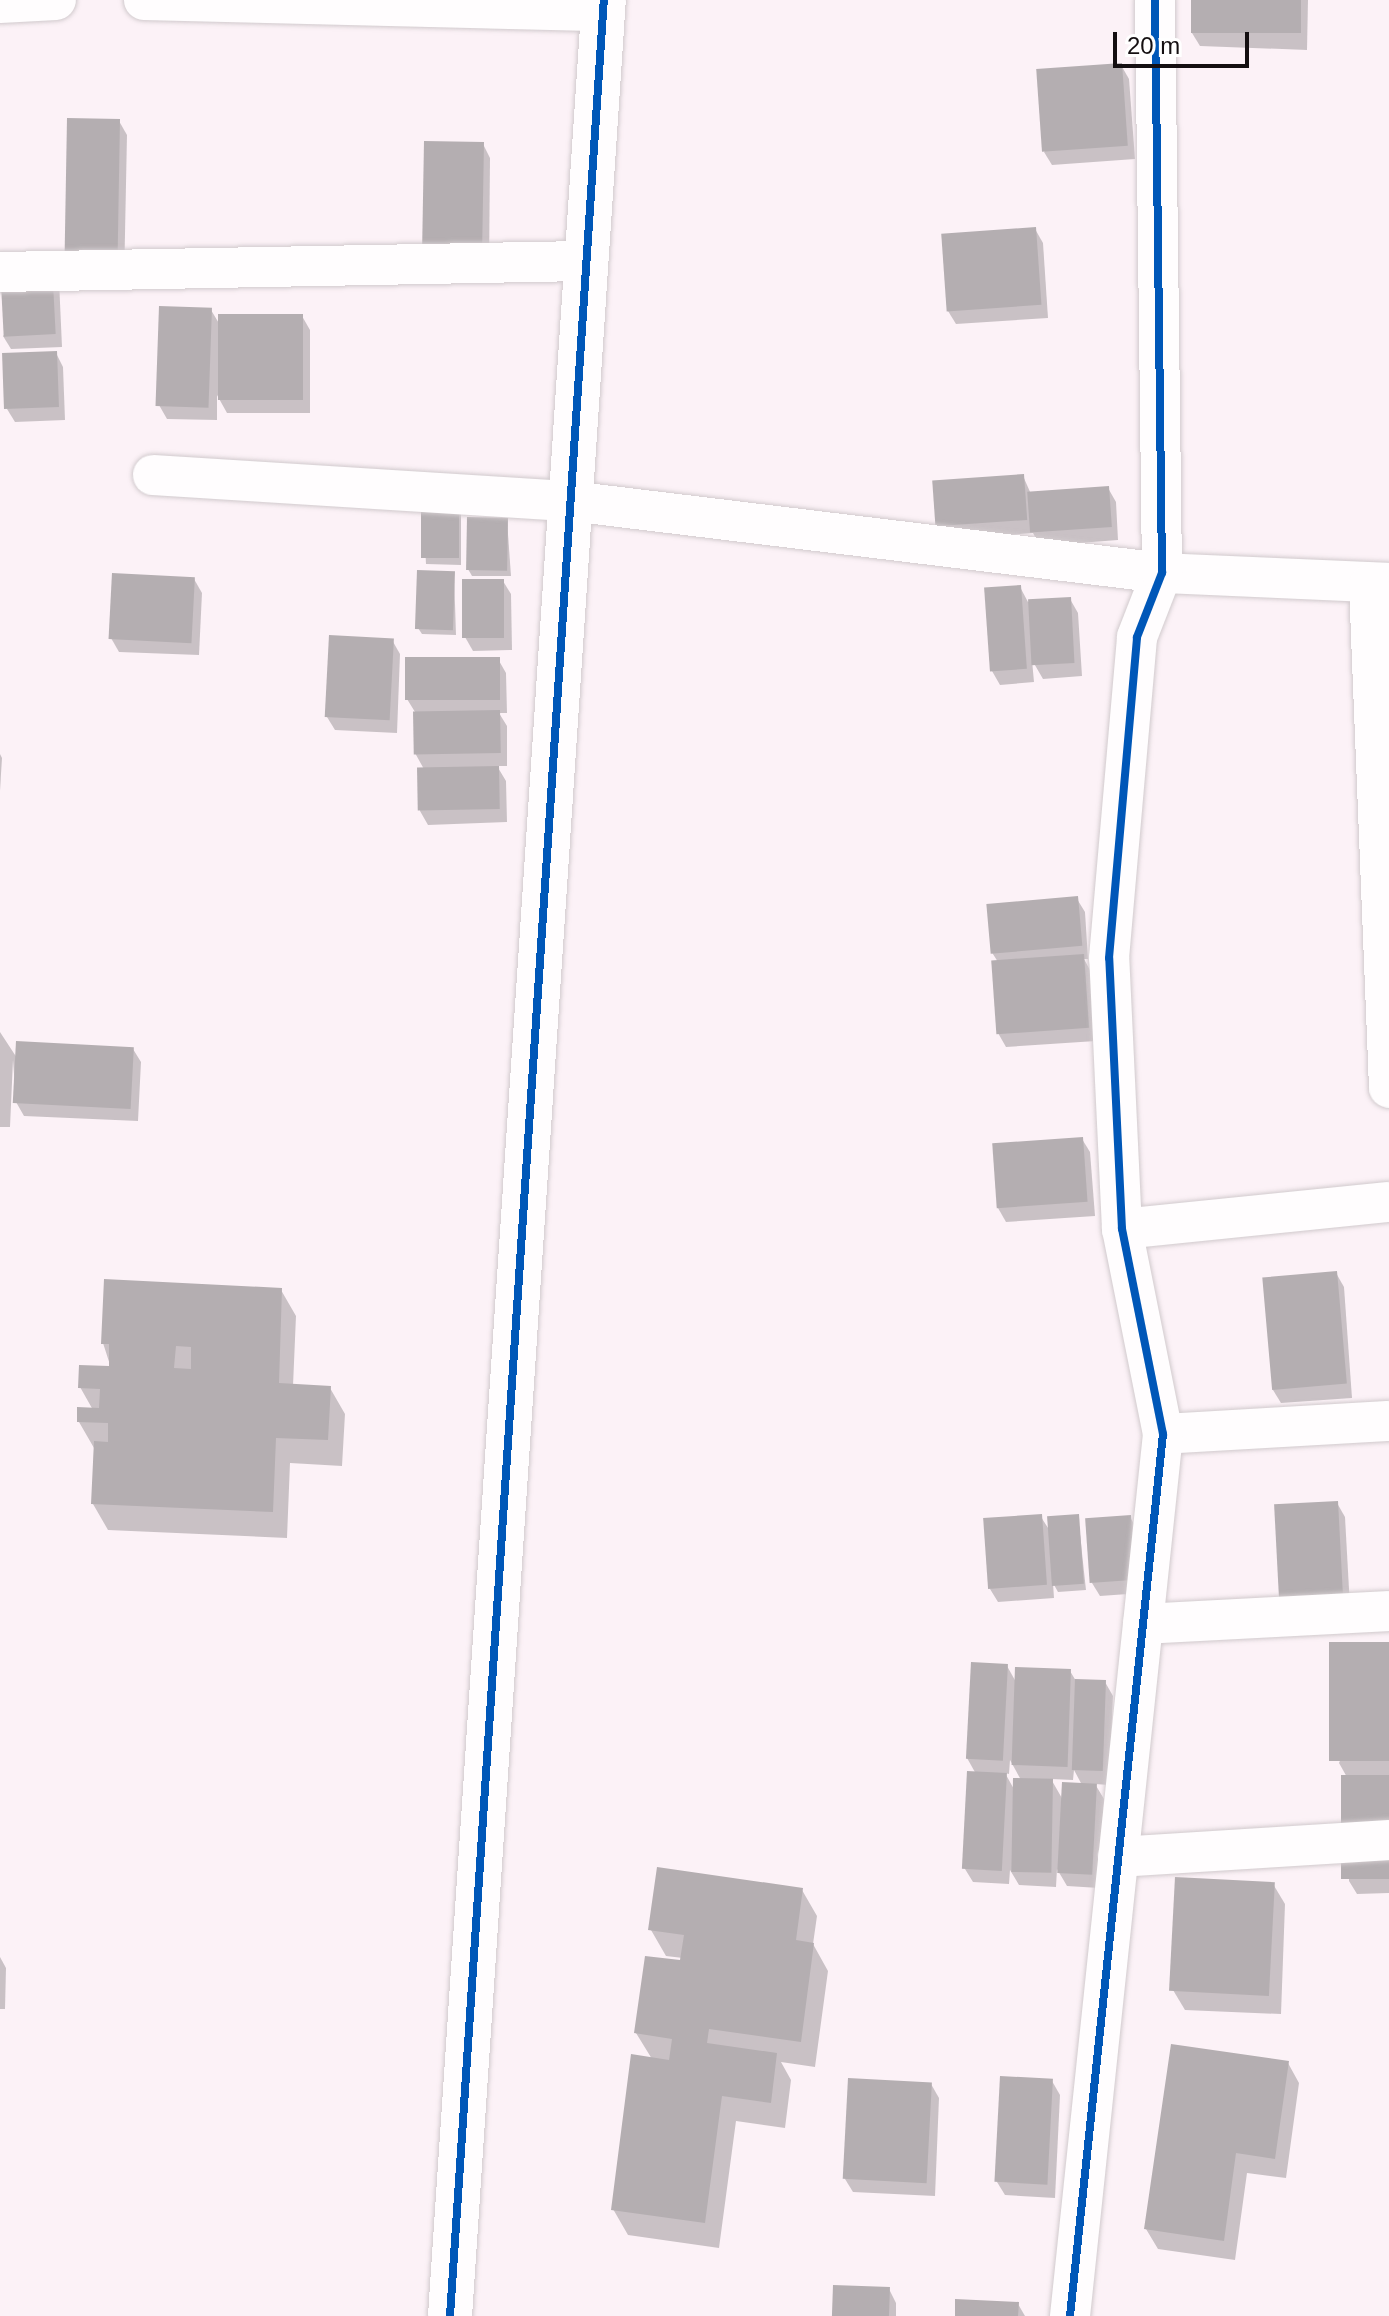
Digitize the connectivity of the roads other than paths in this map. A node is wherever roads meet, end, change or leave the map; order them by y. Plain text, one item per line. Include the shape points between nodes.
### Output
1 (56, 0) edge
2 (144, 0) edge
3 (1155, 0) edge
4 (0, 3) edge
5 (604, 5) edge
6 (586, 261) junction
7 (0, 272) edge
8 (153, 475) dead end
9 (570, 501) junction
10 (1162, 573) junction
11 (1379, 584) edge
12 (1389, 1088) edge
13 (1389, 1202) edge
14 (1122, 1229) junction
15 (1389, 1421) edge
16 (1163, 1434) junction
17 (1389, 1611) edge
18 (1143, 1624) junction
19 (1389, 1840) edge
20 (1118, 1857) junction
21 (450, 2316) edge
22 (1070, 2316) edge

1 - 4 street
2 - 5 street
3 - 10 street
5 - 6 street
6 - 7 street
6 - 9 street
8 - 9 street
9 - 10 street
9 - 21 street
10 - 11 street
10 - 14 street via 1137,637 1109,958
11 - 12 street
13 - 14 street
14 - 16 street
15 - 16 street
16 - 18 street
17 - 18 street
18 - 20 street
19 - 20 street
20 - 22 street

